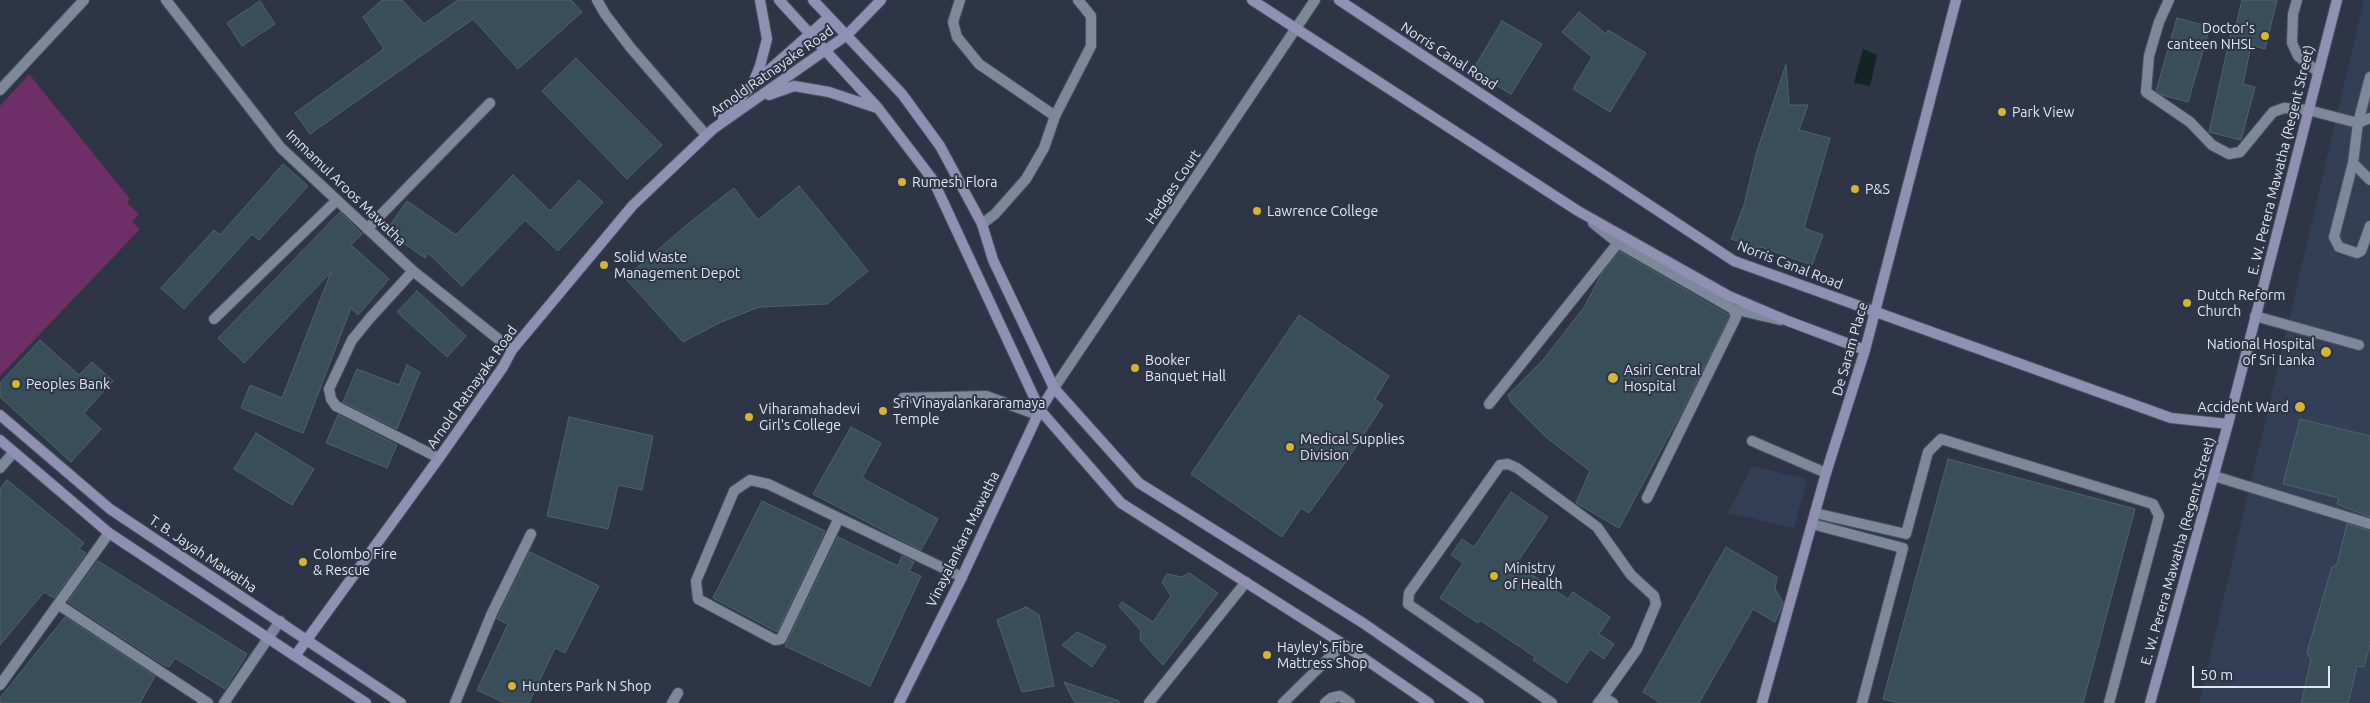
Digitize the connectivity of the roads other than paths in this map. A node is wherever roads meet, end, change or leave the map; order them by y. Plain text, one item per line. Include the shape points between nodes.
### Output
1 (84, 0) edge
2 (166, 0) edge
3 (597, 0) edge
4 (760, 0) edge
5 (779, 0) edge
6 (813, 0) edge
7 (881, 0) edge
8 (960, 0) edge
9 (1078, 0) edge
10 (1252, 0) edge
11 (1315, 0) edge
12 (1339, 0) edge
13 (1956, 0) edge
14 (2169, 0) edge
15 (2297, 0) edge
16 (2337, 0) edge
17 (830, 17) junction
18 (1296, 27) junction
19 (811, 34) junction
20 (846, 35) junction
21 (825, 50) junction
22 (2318, 72) junction
23 (2370, 77) edge
24 (751, 86) junction
25 (0, 90) edge
26 (757, 99) junction
27 (490, 103) dead end
28 (878, 108) junction
29 (2308, 110) junction
30 (1055, 116) junction
31 (2370, 118) edge
32 (2358, 123) junction
33 (710, 132) junction
34 (2353, 163) junction
35 (2370, 180) edge
36 (336, 201) junction
37 (1578, 211) junction
38 (982, 224) junction
39 (2370, 226) edge
40 (367, 230) junction
41 (1618, 243) junction
42 (413, 271) junction
43 (1733, 309) junction
44 (1875, 311) junction
45 (2255, 316) junction
46 (214, 319) dead end
47 (1788, 321) junction
48 (2359, 345) dead end
49 (512, 350) junction
50 (1866, 350) junction
51 (1054, 388) junction
52 (903, 398) dead end
53 (1489, 404) dead end
54 (1039, 413) junction
55 (0, 415) edge
56 (2228, 424) junction
57 (0, 440) edge
58 (1752, 441) dead end
59 (13, 453) junction
60 (439, 458) junction
61 (0, 468) edge
62 (1826, 473) junction
63 (2214, 476) junction
64 (1647, 498) dead end
65 (1815, 513) junction
66 (839, 518) junction
67 (1812, 524) junction
68 (2370, 524) edge
69 (108, 533) junction
70 (531, 534) dead end
71 (962, 577) junction
72 (1246, 582) junction
73 (59, 605) junction
74 (280, 621) junction
75 (268, 638) junction
76 (307, 640) junction
77 (1342, 644) junction
78 (295, 656) junction
79 (0, 685) edge
80 (678, 693) dead end
81 (1601, 700) edge
82 (208, 703) edge
83 (224, 703) edge
84 (366, 703) edge
85 (401, 703) edge
86 (455, 703) edge
87 (672, 703) edge
88 (899, 703) edge
89 (1149, 703) edge
90 (1284, 703) edge
91 (1325, 703) edge
92 (1350, 703) edge
93 (1429, 703) edge
94 (1479, 703) edge
95 (1552, 703) edge
96 (1613, 703) edge
97 (1762, 703) edge
98 (1862, 703) edge
99 (2108, 703) edge
100 (2150, 703) edge

1 - 25 street
2 - 36 street, Immamul Aroos Mawatha via 281,148
3 - 33 street via 630,47
4 - 24 main road via 767,39
5 - 19 main road
6 - 17 main road
7 - 20 main road, Arnold Ratnayake Road
8 - 30 street via 952,22 957,37 979,64
9 - 30 street via 1090,16 1091,46
10 - 18 main road
11 - 18 street, Hedges Court
12 - 44 main road, Norris Canal Road via 1734,261
13 - 44 main road, De Saram Place
14 - 29 street via 2150,56 2146,92 2190,122 2212,145 2229,154 2240,152 2274,112 2284,108
15 - 22 street via 2292,43 2298,56
16 - 22 main road, E. W. Perera Mawatha (Regent Street)
17 - 19 main road, Arnold Ratnayake Road
17 - 20 main road
18 - 37 main road
18 - 51 street, Hedges Court
19 - 21 main road
19 - 24 main road, Arnold Ratnayake Road
20 - 21 main road, Arnold Ratnayake Road
20 - 38 main road via 902,94 940,146
21 - 26 main road, Arnold Ratnayake Road
21 - 28 main road
22 - 29 main road, E. W. Perera Mawatha (Regent Street)
23 - 32 street
24 - 33 main road, Arnold Ratnayake Road
26 - 28 main road via 794,86 829,92
26 - 33 main road, Arnold Ratnayake Road
27 - 40 street
28 - 54 main road via 933,180
29 - 32 street
29 - 45 main road, E. W. Perera Mawatha (Regent Street)
30 - 38 street via 1044,148 1026,179
31 - 32 street
32 - 34 street
33 - 49 main road, Arnold Ratnayake Road via 634,205
34 - 35 street
34 - 39 street via 2334,237 2339,247 2357,253 2361,251
36 - 40 street, Immamul Aroos Mawatha
36 - 46 street
37 - 41 street
37 - 47 main road via 1729,296
38 - 51 main road via 993,260
40 - 42 street, Immamul Aroos Mawatha
41 - 43 street
41 - 53 street
42 - 49 street, Immamul Aroos Mawatha
42 - 60 street via 352,340 329,389 336,406
43 - 47 street
43 - 64 street via 1736,317
44 - 50 main road, De Saram Place
44 - 56 main road, Norris Canal Road via 2171,418
45 - 48 street
45 - 56 main road, E. W. Perera Mawatha (Regent Street)
47 - 50 main road
49 - 60 main road, Arnold Ratnayake Road
50 - 62 main road, De Saram Place
51 - 54 main road, Vinayalankara Mawatha
51 - 94 main road via 1139,483 1364,623
52 - 54 street via 986,396
54 - 71 main road, Vinayalankara Mawatha
54 - 72 main road via 1121,503
55 - 74 main road, T. B. Jayah Mawatha via 110,509
56 - 63 main road, E. W. Perera Mawatha (Regent Street)
57 - 59 main road
58 - 62 street
59 - 61 street
59 - 69 main road
60 - 76 main road, Arnold Ratnayake Road
62 - 65 main road, De Saram Place
63 - 68 street
63 - 100 main road, E. W. Perera Mawatha (Regent Street)
65 - 67 main road, De Saram Place
65 - 99 street via 1906,534 1928,452 1941,439 2153,504 2159,516
66 - 66 street via 768,484 750,480 734,491 696,581 698,599 775,640 781,639
66 - 71 street
67 - 97 main road, De Saram Place
67 - 98 street via 1903,548
69 - 73 street
69 - 75 main road
70 - 86 street via 492,613
71 - 88 main road, Vinayalankara Mawatha
72 - 77 main road
72 - 89 street
73 - 79 street
73 - 82 street
74 - 75 street
74 - 76 main road, T. B. Jayah Mawatha
75 - 78 main road
75 - 83 street
76 - 78 main road, Arnold Ratnayake Road
76 - 85 main road, T. B. Jayah Mawatha
77 - 90 street
77 - 93 main road
78 - 84 main road
80 - 87 street
81 - 95 street via 1637,650 1656,604 1654,596 1631,575 1598,527 1517,468 1500,465 1408,593 1408,604
81 - 96 street
91 - 92 street via 1340,696

